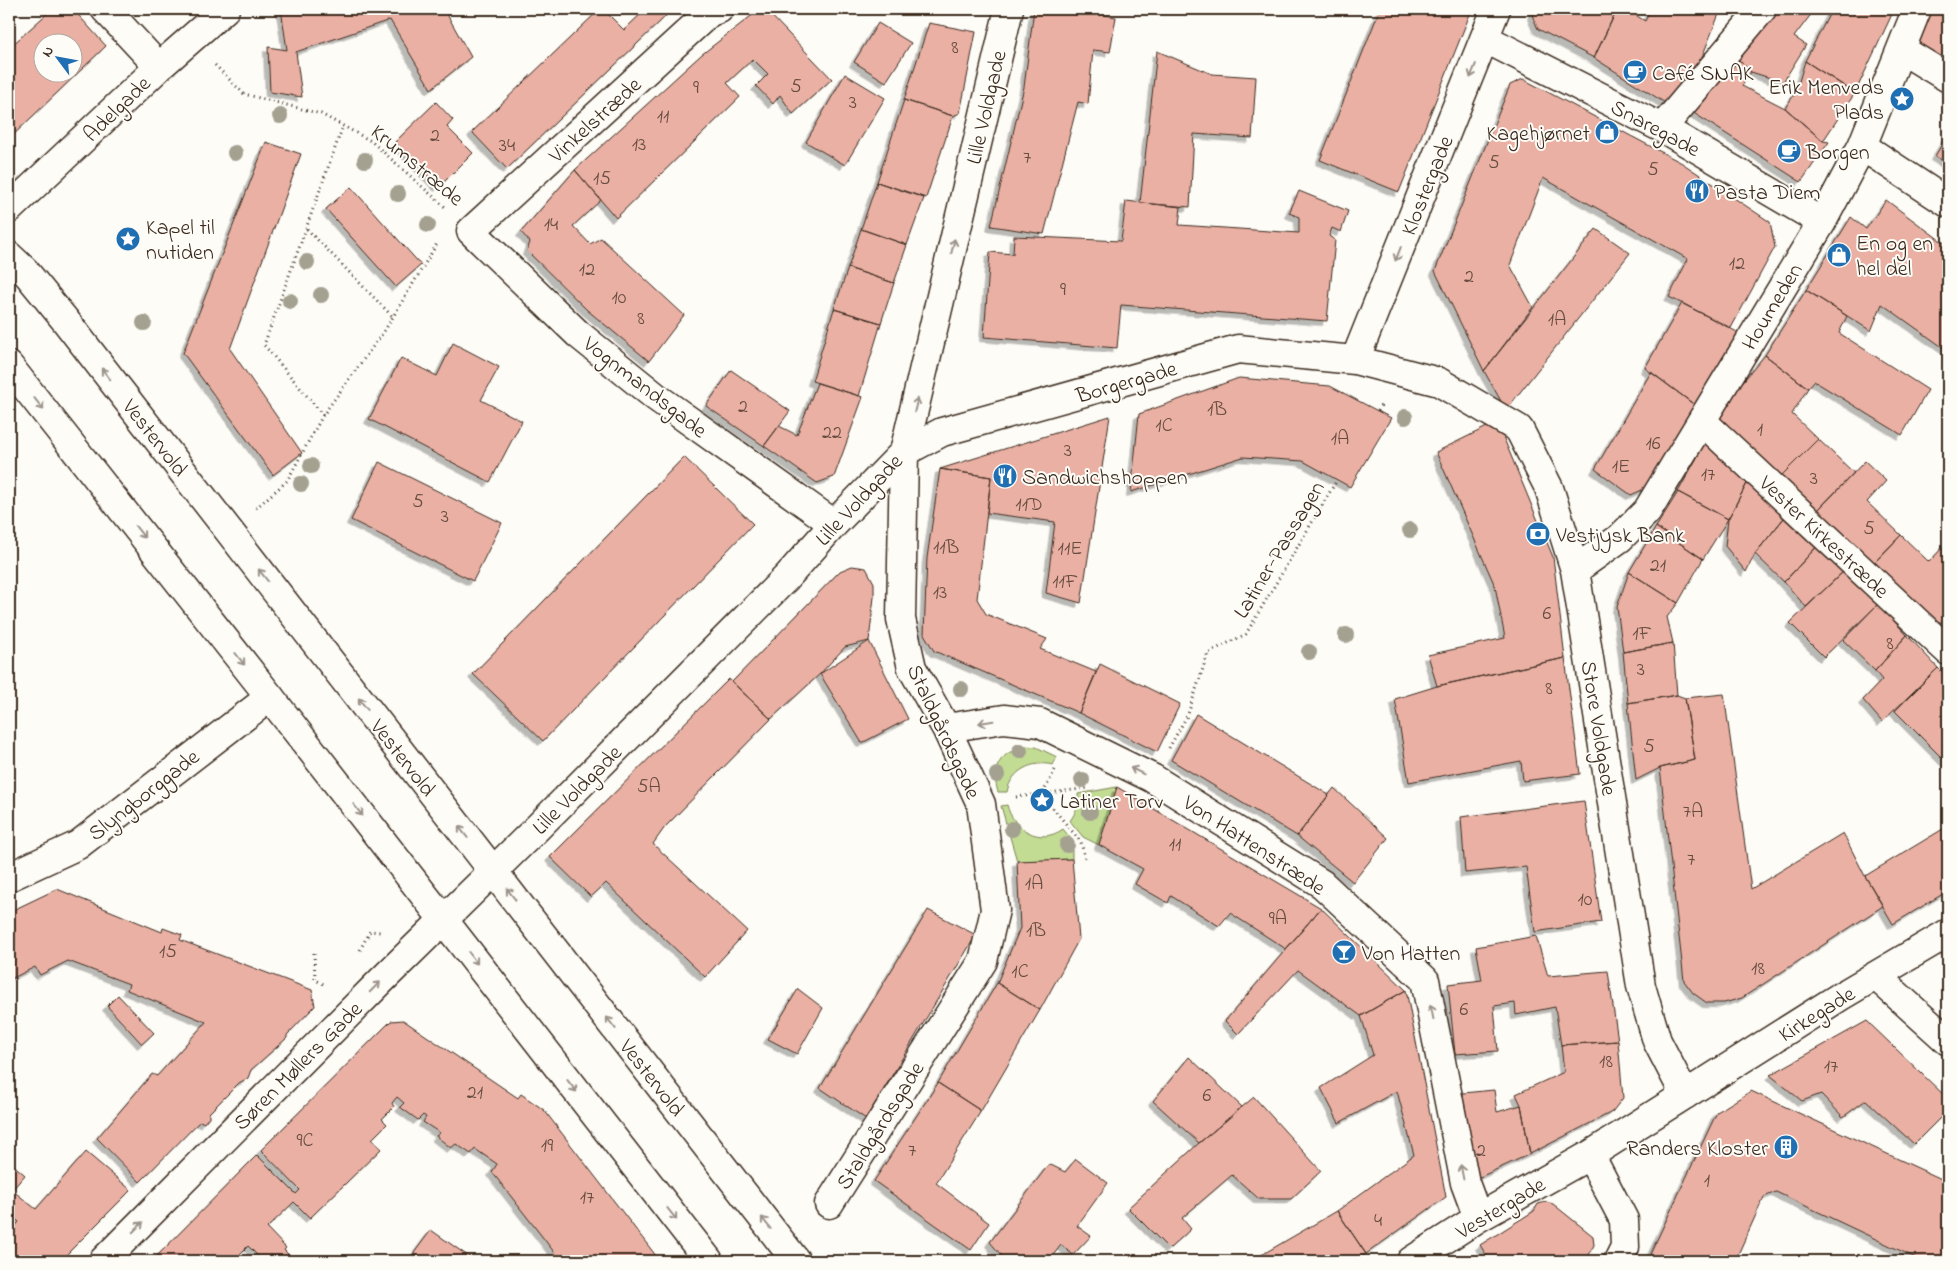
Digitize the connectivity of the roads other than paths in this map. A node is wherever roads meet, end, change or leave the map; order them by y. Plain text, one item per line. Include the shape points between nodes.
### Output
1 (105, 9) edge
2 (225, 9) edge
3 (719, 9) edge
4 (1008, 9) edge
5 (1496, 9) edge
6 (1762, 9) edge
7 (1917, 9) edge
8 (1486, 39) junction
9 (1902, 50) junction
10 (159, 68) junction
11 (1948, 78) edge
12 (1662, 128) junction
13 (1862, 146) junction
14 (1948, 203) edge
15 (9, 209) edge
16 (1822, 222) junction
17 (466, 226) joint
18 (9, 256) edge
19 (1355, 360) junction
20 (9, 366) edge
21 (1702, 421) junction
22 (904, 452) junction
23 (834, 524) junction
24 (1575, 570) junction
25 (1948, 651) edge
26 (270, 697) junction
27 (946, 728) junction
28 (493, 870) junction
29 (9, 877) edge
30 (443, 919) junction
31 (1940, 937) edge
32 (1876, 976) junction
33 (1948, 1042) edge
34 (1686, 1096) junction
35 (1590, 1154) junction
36 (829, 1204) dead end
37 (1478, 1218) junction
38 (103, 1261) edge
39 (709, 1261) edge
40 (796, 1261) edge
41 (1411, 1261) edge
42 (1618, 1261) edge

1 - 10 street
2 - 10 street, Adelgade
3 - 17 street, Vinkelstræde via 710,12
22 -> 4 street, Lille Voldgade
5 - 8 street, Klostergade
6 - 12 street
7 - 9 street, Houmeden
8 - 12 street, Snaregade
8 -> 19 street, Klostergade
9 - 11 street
9 - 13 street, Houmeden
10 - 15 street, Adelgade
12 - 16 street, Snaregade
13 - 14 street
13 - 16 street, Houmeden
16 - 21 street, Houmeden
17 - 23 street, Vognmandsgade via 606,357 656,397
28 -> 18 street, Vestervold via 65,320
19 - 22 street, Borgergade via 1238,349 942,432
19 - 24 street, Store Voldgade via 1439,382 1519,429 1549,488
20 -> 26 street
21 - 24 street, Houmeden via 1647,511 1620,538
21 - 25 street, Vester Kirkestræde
22 - 23 street, Lille Voldgade
22 - 27 street, Staldgårdsgade via 901,619 912,668
23 - 28 street, Lille Voldgade via 787,577
24 - 34 street, Store Voldgade via 1641,986 1657,1041
26 - 29 street, Slyngborggade via 78,845
26 -> 30 street
27 - 36 street, Staldgårdsgade via 981,804 995,910 983,962
37 -> 27 street, Von Hattenstræde via 1465,1183 1425,980 1322,884 1152,778 1040,724 1004,719
28 - 30 street, Søren Møllers Gade
40 -> 28 street, Vestervold
38 -> 30 street, Søren Møllers Gade
30 -> 39 street
31 - 32 street, Kirkegade
32 - 33 street
32 - 34 street, Kirkegade
34 - 35 street
35 - 37 street, Vestergade
35 - 42 street via 1624,1220 1625,1247
37 - 41 street, Vestergade

